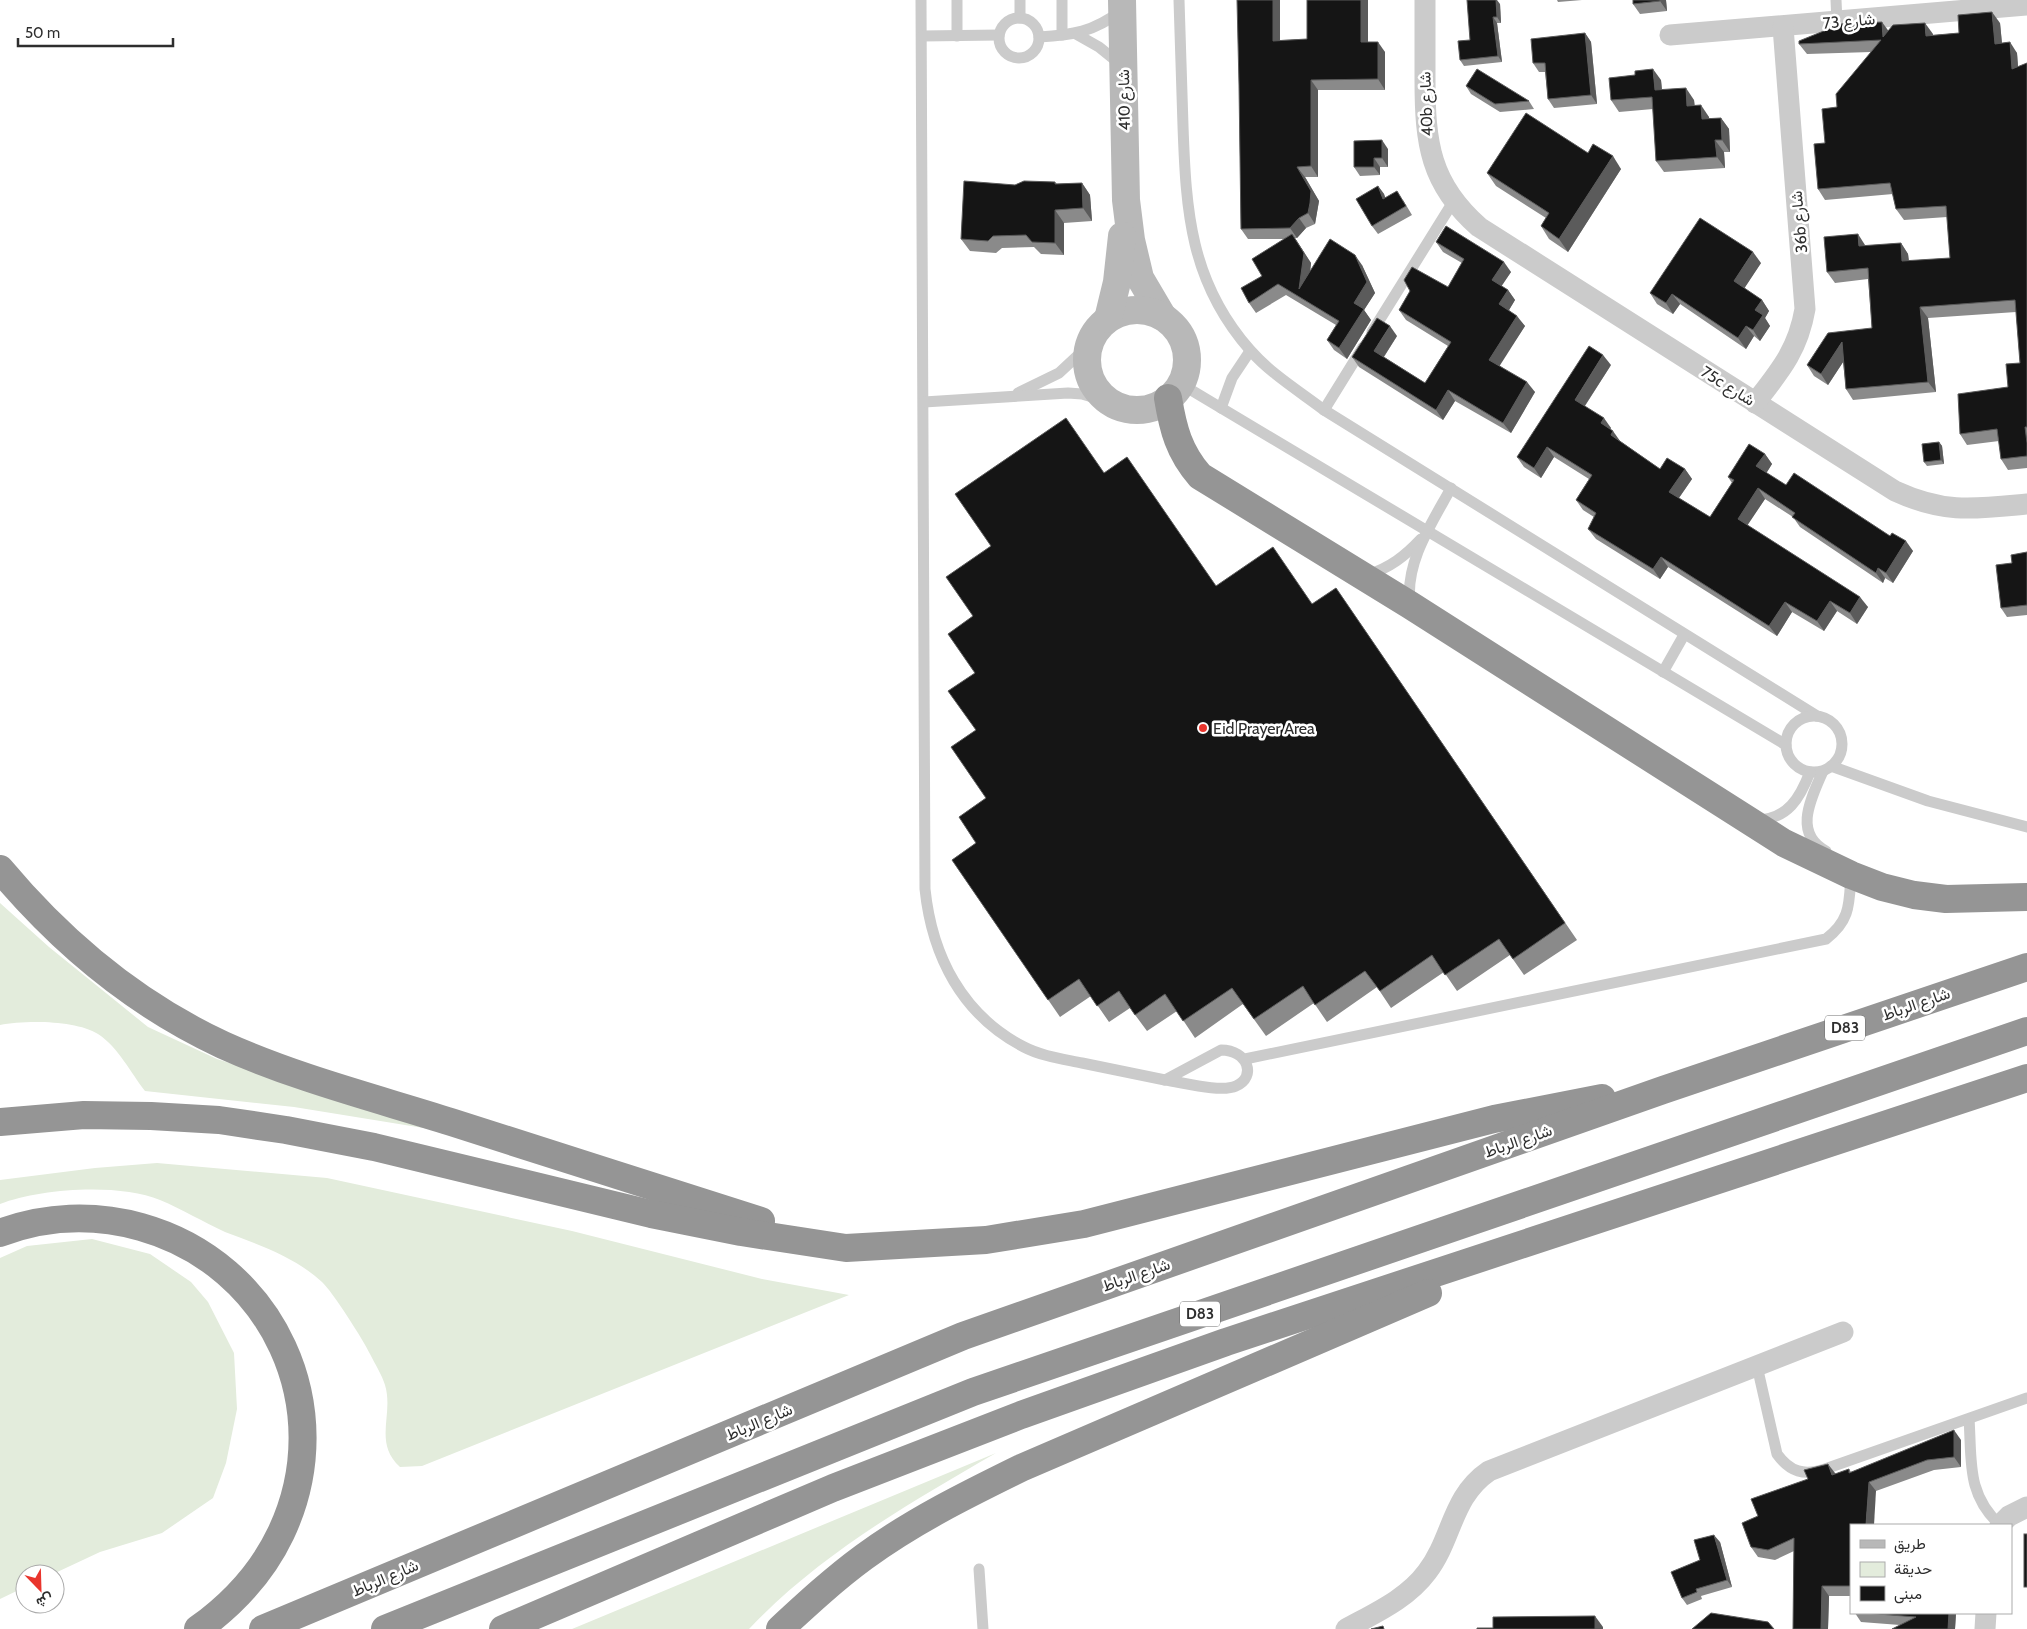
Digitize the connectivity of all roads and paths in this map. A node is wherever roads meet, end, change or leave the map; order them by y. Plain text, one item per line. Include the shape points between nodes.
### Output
1 (921, 0) edge
2 (958, 0) edge
3 (1020, 0) edge
4 (1062, 0) edge
5 (1179, 0) edge
6 (1425, 0) edge
7 (1836, 0) edge
8 (1122, 5) edge
9 (2027, 6) edge
10 (1020, 18) junction
11 (1838, 22) junction
12 (1783, 27) junction
13 (1076, 34) junction
14 (999, 35) junction
15 (1062, 35) junction
16 (1670, 35) dead end
17 (922, 36) junction
18 (958, 36) junction
19 (1039, 37) junction
20 (1123, 67) junction
21 (1126, 200) junction
22 (1454, 202) junction
23 (1164, 317) junction
24 (1108, 318) junction
25 (1088, 346) junction
26 (1250, 351) junction
27 (1174, 391) junction
28 (1008, 397) junction
29 (924, 402) junction
30 (1110, 402) junction
31 (1755, 403) junction
32 (1221, 408) junction
33 (1324, 410) junction
34 (1451, 488) junction
35 (2027, 504) edge
36 (1427, 532) junction
37 (1362, 576) junction
38 (1410, 605) junction
39 (1684, 635) junction
40 (1663, 672) junction
41 (1817, 716) junction
42 (1786, 745) junction
43 (1827, 768) junction
44 (1810, 772) junction
45 (1749, 821) junction
46 (2027, 827) edge
47 (0, 869) edge
48 (1851, 875) junction
49 (1882, 887) junction
50 (2027, 897) edge
51 (2027, 967) edge
52 (2027, 1031) edge
53 (1245, 1059) junction
54 (2027, 1078) edge
55 (1165, 1080) junction
56 (1663, 1090) junction
57 (0, 1122) edge
58 (1586, 1225) junction
59 (0, 1232) edge
60 (846, 1248) junction
61 (1843, 1332) dead end
62 (1757, 1366) junction
63 (2027, 1398) edge
64 (1969, 1419) junction
65 (2027, 1507) edge
66 (1999, 1524) edge
67 (2001, 1524) edge
68 (979, 1569) dead end
69 (1986, 1614) edge
70 (198, 1629) edge
71 (263, 1629) edge
72 (385, 1629) edge
73 (504, 1629) edge
74 (780, 1629) edge
75 (983, 1629) edge
76 (1346, 1629) edge
77 (1985, 1629) edge

1 - 17 lane
2 - 18 lane
3 - 10 lane
4 - 15 lane
5 - 26 lane via 1186,187 1191,231 1204,275 1219,307
6 - 22 street, 40b شارع via 1427,142 1433,163
7 - 11 lane
8 - 13 lane via 1101,25
8 - 20 street, شارع 410
9 - 11 street, شارع 73
10 - 14 lane via 1006,22
10 - 19 lane via 1033,24
11 - 12 street, شارع 73
12 - 16 street, شارع 73
12 - 31 street, 36b شارع via 1805,309 1793,353
13 - 15 lane
13 - 20 lane
14 - 18 lane
14 - 19 lane via 1002,49 1014,58 1029,56
15 - 19 lane
17 - 18 lane
17 - 29 lane
20 - 21 street, شارع 410
21 - 23 street, شارع 410 via 1134,260 1140,278
21 - 24 street, شارع 410 via 1117,282
22 - 31 street, 75c شارع via 1494,237
22 - 33 lane
23 - 24 street via 1145,310 1126,311
23 - 27 street via 1177,330 1185,347 1186,366
24 - 25 street via 1096,330
25 - 28 lane via 1058,372
25 - 30 street via 1086,362 1090,377
26 - 32 lane via 1232,378
26 - 33 lane
27 - 30 street via 1155,406 1139,409 1124,408
27 - 32 lane
27 - 37 highway via 1173,430 1179,448 1200,476
28 - 29 lane
28 - 30 lane via 1068,393
29 - 55 lane via 925,890 935,946 967,1003 993,1028 1025,1048
31 - 35 street, 75c شارع via 1914,500 1936,507 1959,508
32 - 36 lane
33 - 34 lane
34 - 36 lane
34 - 39 lane
36 - 37 lane via 1401,558
36 - 38 lane via 1410,581
36 - 40 lane
37 - 38 highway
38 - 45 highway
39 - 40 lane
39 - 41 lane
40 - 42 lane
41 - 42 lane via 1807,717 1792,727
41 - 43 lane via 1826,719 1840,732 1842,750
42 - 44 lane via 1794,763
43 - 44 lane
43 - 46 lane via 1928,801
43 - 49 lane via 1807,810 1810,835 1821,849 1876,874
44 - 45 lane via 1799,798 1784,814
45 - 48 highway via 1784,843
47 - 60 highway via 52,928 116,982 150,1006 224,1045 303,1075
48 - 49 highway
48 - 53 lane via 1846,916 1839,930 1826,939
49 - 50 highway via 1946,899
51 - 56 highway, شارع الرباط / D83
52 - 72 highway, D83 via 973,1392
53 - 55 lane via 1239,1053 1221,1050
53 - 55 lane via 1246,1074 1236,1086 1213,1087
54 - 58 highway
56 - 60 highway via 1559,1105 1494,1119 1084,1224 986,1240
56 - 71 highway, شارع الرباط / D83 via 963,1336
57 - 60 highway via 84,1116 151,1116 218,1120 286,1130 374,1147 651,1214
58 - 73 highway via 1226,1342 1021,1414 833,1488
58 - 74 highway via 1021,1468 962,1497 912,1524 865,1556
59 - 70 highway via 42,1221 71,1218 127,1223 155,1231 189,1246 228,1273 266,1315 278,1336 296,1380 301,1414 302,1458 291,1509 281,1533 254,1577 224,1609
61 - 62 street
62 - 64 lane via 1777,1454 1785,1465 1797,1472 1811,1474
62 - 76 street via 1489,1472 1476,1480 1466,1491 1428,1571 1395,1601
63 - 64 lane
64 - 66 lane via 1975,1490 1984,1509
65 - 67 street
68 - 75 lane
69 - 77 street

